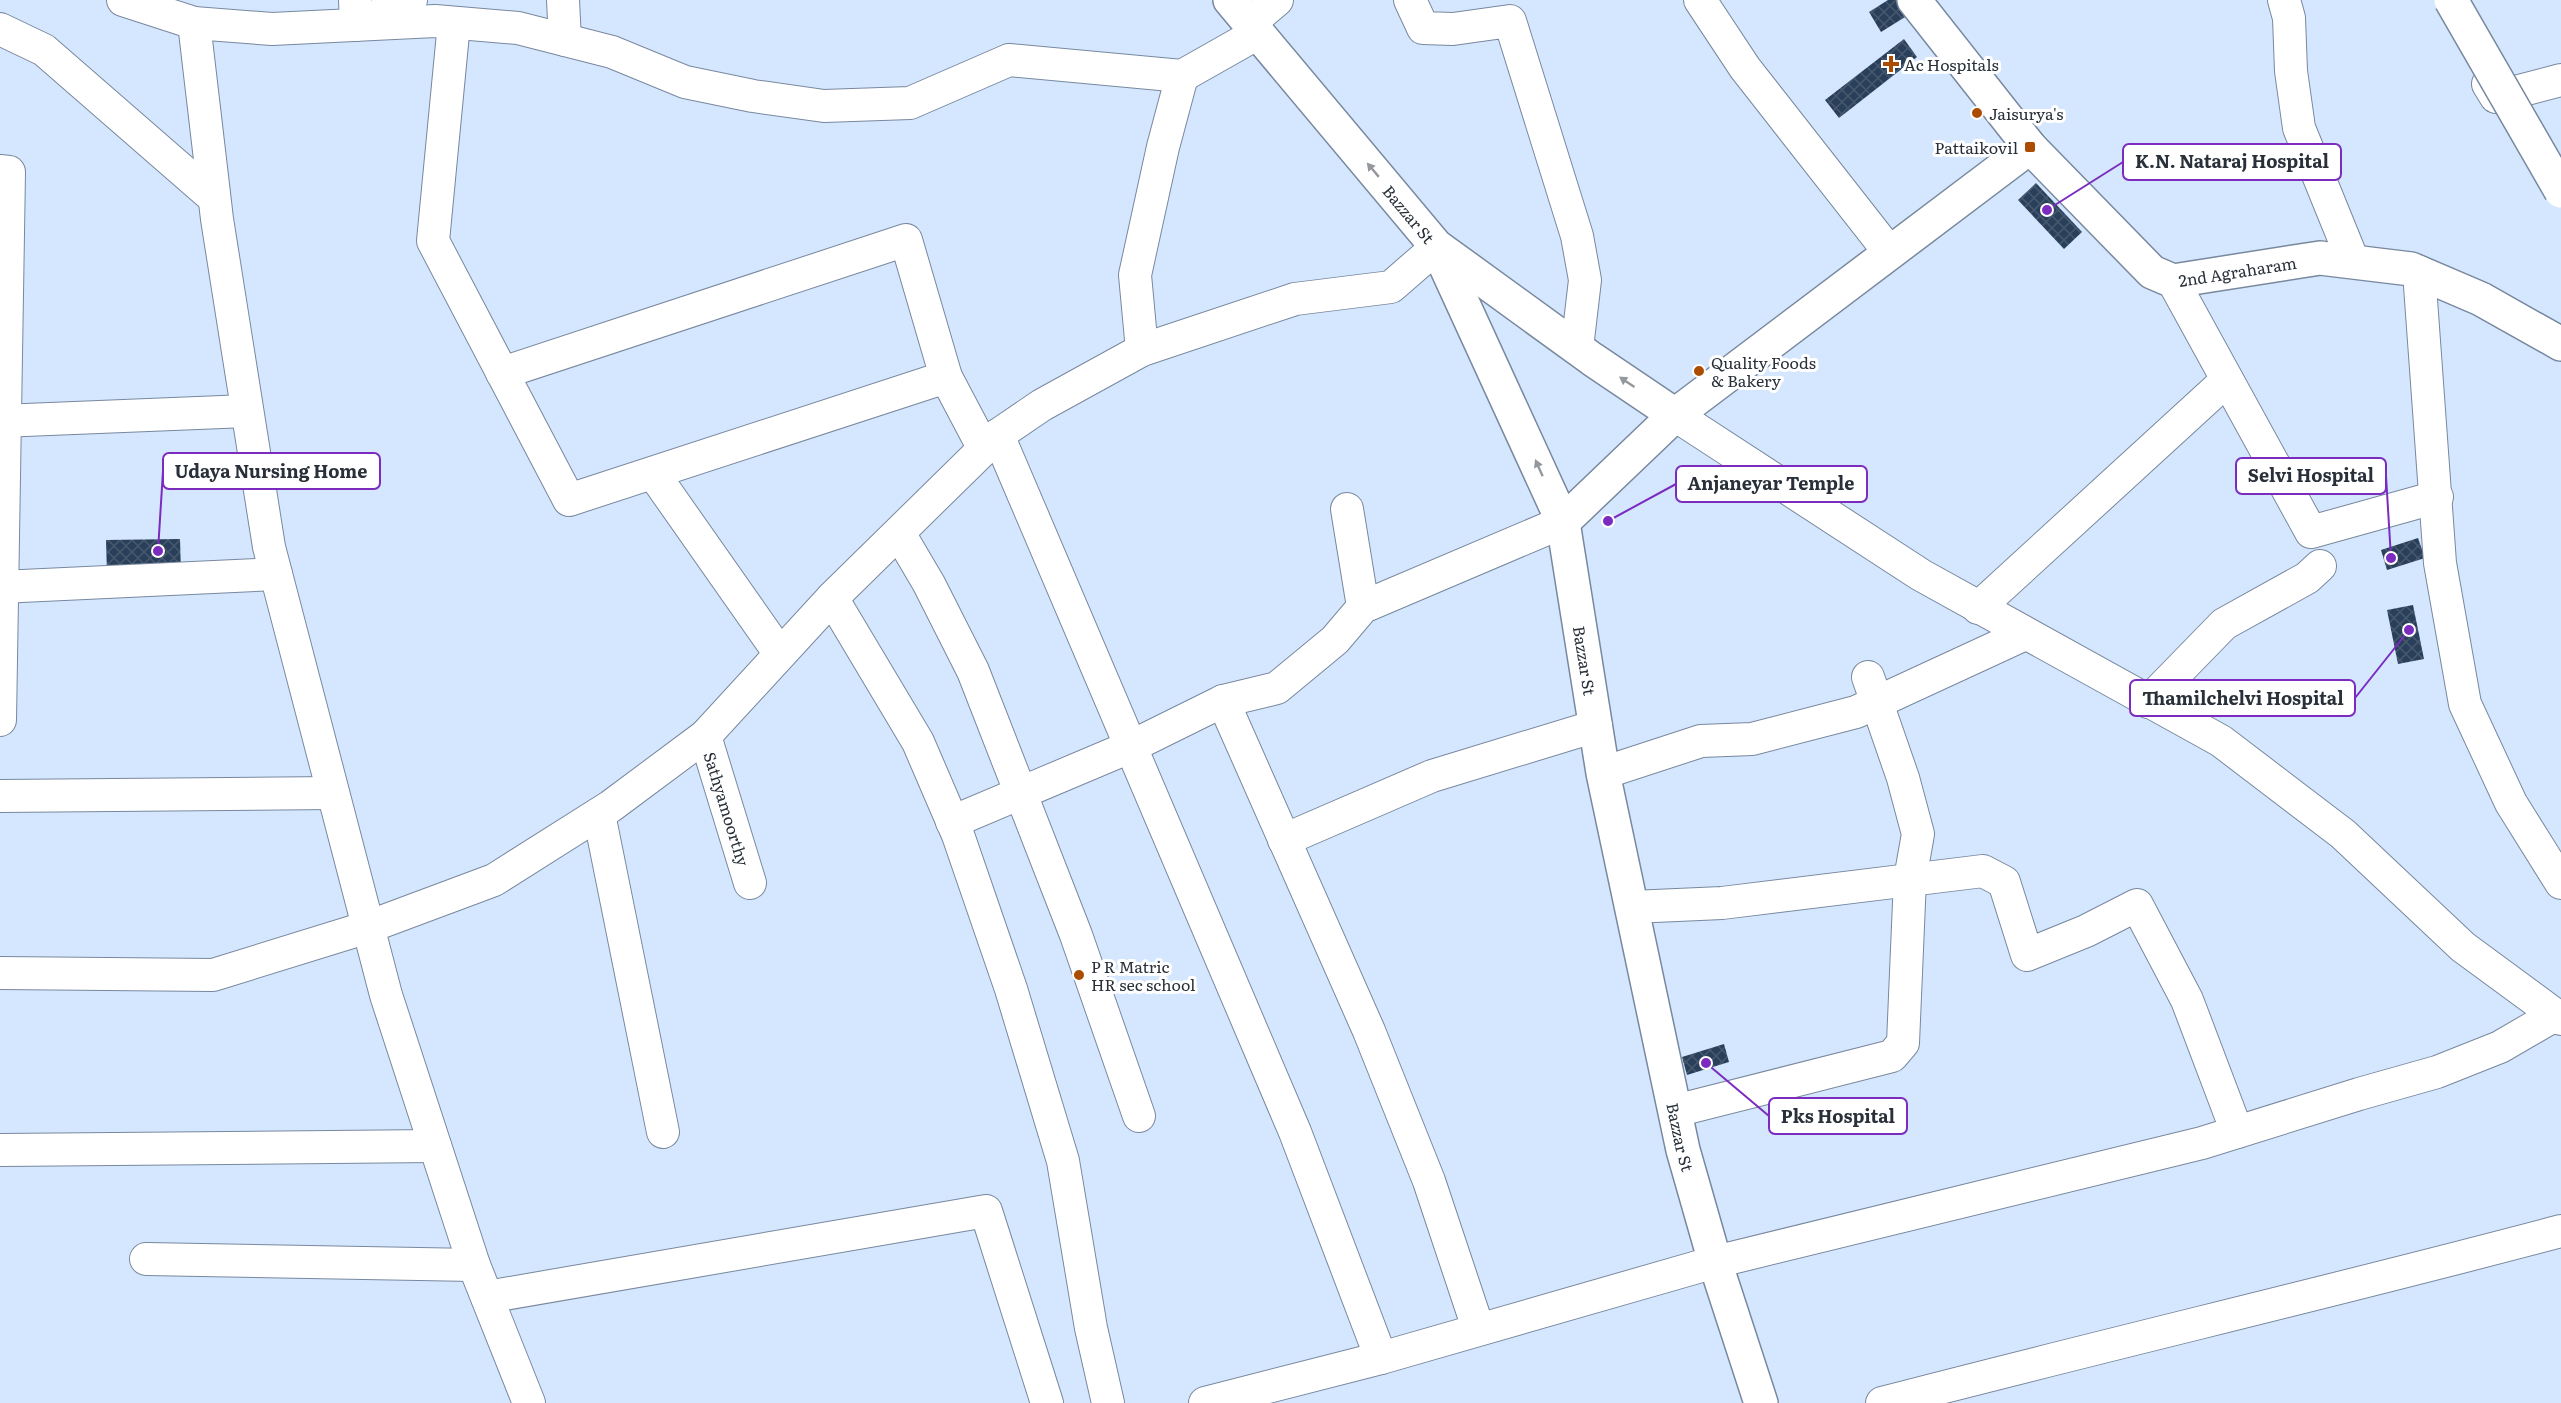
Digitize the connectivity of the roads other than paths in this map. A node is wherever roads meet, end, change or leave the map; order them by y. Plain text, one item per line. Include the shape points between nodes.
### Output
1 (123, 0) edge
2 (411, 0) edge
3 (563, 0) edge
4 (1277, 0) edge
5 (1410, 0) edge
6 (1700, 0) edge
7 (1914, 0) edge
8 (2284, 0) edge
9 (2440, 0) edge
10 (2451, 0) edge
11 (176, 12) edge
12 (356, 13) edge
13 (1246, 19) edge
14 (454, 23) junction
15 (0, 29) edge
16 (565, 40) junction
17 (1182, 76) junction
18 (2561, 80) edge
19 (2496, 97) junction
20 (2030, 147) junction
21 (0, 171) edge
22 (2561, 191) edge
23 (214, 198) junction
24 (2561, 211) edge
25 (1437, 247) junction
26 (1890, 253) junction
27 (2353, 261) junction
28 (2419, 272) junction
29 (2173, 281) junction
30 (2561, 344) edge
31 (1577, 348) junction
32 (1142, 350) junction
33 (502, 373) junction
34 (946, 377) junction
35 (2227, 380) junction
36 (248, 411) junction
37 (1675, 415) junction
38 (2, 421) edge
39 (991, 442) junction
40 (653, 472) junction
41 (2437, 498) junction
42 (1347, 509) dead end
43 (1563, 522) junction
44 (899, 533) junction
45 (2320, 566) dead end
46 (276, 574) junction
47 (1, 587) edge
48 (832, 597) junction
49 (1363, 607) junction
50 (1978, 608) junction
51 (2025, 634) junction
52 (780, 654) junction
53 (1872, 690) junction
54 (1223, 701) junction
55 (2148, 702) junction
56 (0, 720) edge
57 (1596, 726) junction
58 (705, 736) junction
59 (1132, 746) junction
60 (1603, 773) junction
61 (332, 793) junction
62 (1021, 793) junction
63 (0, 796) edge
64 (599, 814) junction
65 (952, 822) junction
66 (1284, 840) junction
67 (1910, 879) junction
68 (750, 883) dead end
69 (2561, 883) edge
70 (1632, 907) junction
71 (368, 927) junction
72 (0, 973) edge
73 (2558, 1017) edge
74 (1675, 1111) junction
75 (1139, 1116) dead end
76 (663, 1132) dead end
77 (2237, 1132) junction
78 (435, 1146) junction
79 (0, 1150) edge
80 (2561, 1231) edge
81 (146, 1259) dead end
82 (1716, 1262) junction
83 (474, 1265) junction
84 (487, 1297) junction
85 (1478, 1328) junction
86 (1381, 1358) junction
87 (1267, 1395) edge
88 (530, 1403) edge
89 (1047, 1403) edge
90 (1108, 1403) edge
91 (1205, 1403) edge
92 (1761, 1403) edge
93 (1882, 1403) edge

1 - 11 street
2 - 12 street
3 - 16 street
4 - 13 street
5 - 31 street via 1423,28 1454,29 1510,21 1577,236 1586,280
6 - 26 street via 1758,85
7 - 20 main road, 2nd Agraharam
8 - 27 street via 2299,128
9 - 19 street
10 - 22 main road, bridge
11 - 12 street via 272,29
11 - 23 street
12 - 14 street
13 - 17 street
25 -> 13 main road, Bazzar St
14 - 16 street via 518,28
14 - 33 street via 433,241
15 - 23 street via 44,50
16 - 17 street via 612,52 685,82 824,106 910,103 1009,60
17 - 32 street via 1135,274
18 - 19 street
19 - 24 street
20 - 26 main road
20 - 29 main road, 2nd Agraharam via 2152,272
21 - 38 street via 9,172
23 - 36 street
25 - 31 main road
25 - 32 street via 1391,287 1294,300
43 -> 25 main road, Bazzar St
26 - 37 main road
27 - 28 main road, 2nd Agraharam
27 - 29 main road, 2nd Agraharam via 2320,258
28 - 30 main road, 2nd Agraharam via 2481,299
28 - 41 street
29 - 35 street
37 -> 31 main road
32 - 39 street via 1042,405
33 - 34 street via 906,240
33 - 40 street via 569,500
34 - 39 street
34 - 40 street
35 - 41 street via 2311,532
35 - 50 street
36 - 38 street
36 - 46 street
37 - 43 main road
37 - 50 street
38 - 47 street
39 - 44 street
39 - 59 street
40 - 52 street
41 - 69 street via 2440,563 2465,704 2511,803
42 - 49 street
43 - 49 street
43 - 57 main road, Bazzar St
44 - 48 street
44 - 62 street via 973,671
45 - 55 street via 2307,578 2224,624
46 - 47 street
46 - 61 street
47 - 56 street
48 - 52 street
48 - 65 street via 918,742
49 - 54 street via 1335,640 1277,688
50 - 51 street
51 - 53 street
51 - 55 street
52 - 58 street
53 - 60 street via 1856,712 1752,739 1701,741
53 - 67 street via 1918,834
54 - 59 street
54 - 66 street
55 - 73 street via 2221,741 2343,834 2463,947
57 - 60 main road, Bazzar St
57 - 66 street via 1432,776
58 - 64 street
58 - 68 street, Sathyamoorthy
59 - 62 street
59 - 86 street via 1290,1121
60 - 70 main road, Bazzar St
61 - 63 street
61 - 71 street
62 - 65 street
62 - 75 street
64 - 71 street via 494,880
64 - 76 street
65 - 90 street via 1011,989 1063,1161 1091,1328
66 - 85 street via 1369,1031 1429,1181
67 - 70 street via 1722,903
67 - 74 street via 1903,1043 1892,1056
67 - 77 street via 1983,871 2004,882 2027,955 2138,905 2187,999
70 - 74 main road, Bazzar St
71 - 72 street via 213,975
71 - 78 street
73 - 77 street via 2500,1047 2437,1072
74 - 82 main road, Bazzar St
77 - 82 street
78 - 79 street
78 - 83 street
80 - 93 street
81 - 83 street
82 - 85 street
82 - 92 main road, Bazzar St
83 - 84 street
84 - 88 street
84 - 89 street via 987,1211
85 - 86 street
86 - 87 street
87 - 91 street

